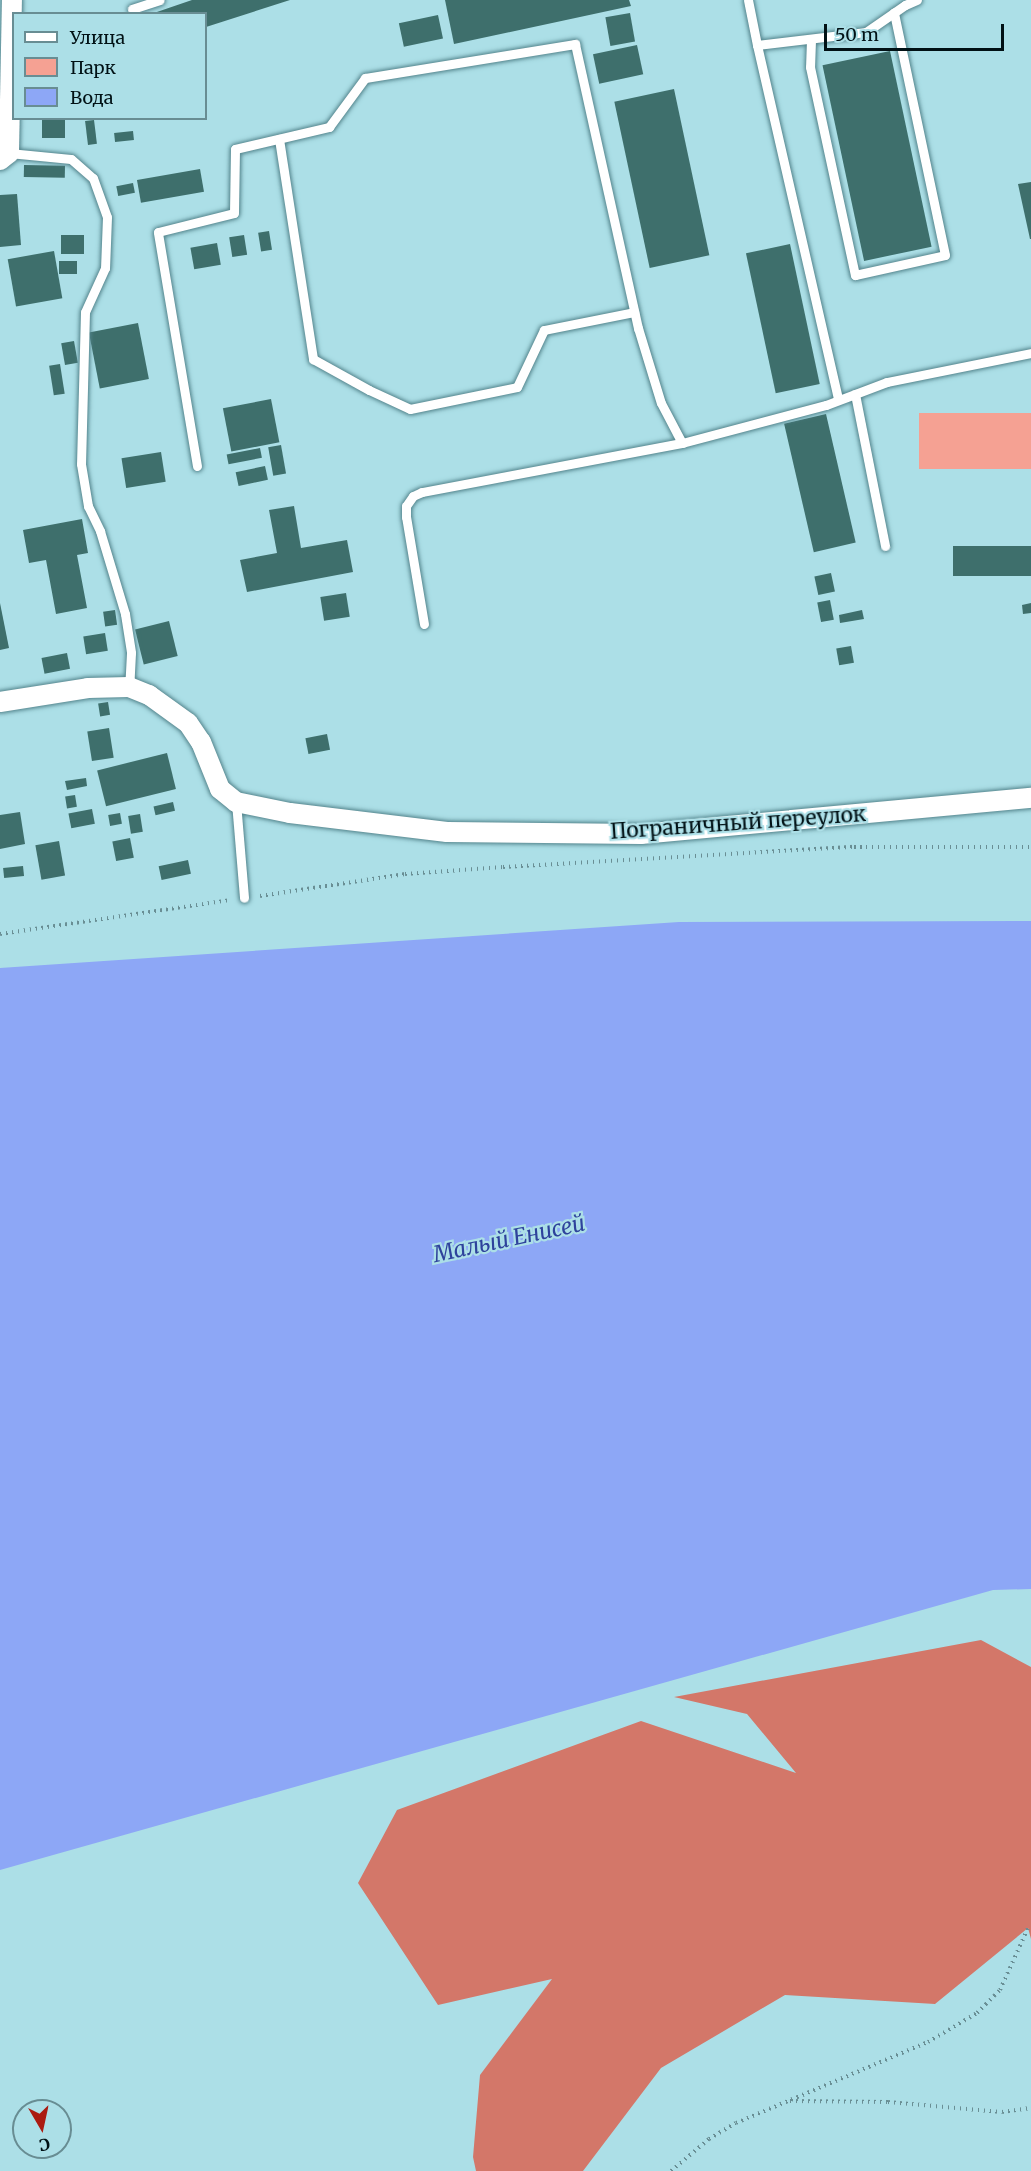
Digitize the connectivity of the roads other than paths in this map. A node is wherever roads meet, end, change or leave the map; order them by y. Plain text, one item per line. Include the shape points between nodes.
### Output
1 (12, 0) edge
2 (160, 0) edge
3 (748, 0) edge
4 (917, 0) edge
5 (132, 9) dead end
6 (894, 12) junction
7 (811, 40) junction
8 (758, 45) junction
9 (279, 139) junction
10 (4, 156) edge
11 (634, 312) junction
12 (1031, 353) edge
13 (855, 394) junction
14 (838, 400) junction
15 (682, 443) junction
16 (197, 466) dead end
17 (885, 546) dead end
18 (424, 624) dead end
19 (129, 687) junction
20 (0, 702) edge
21 (1031, 798) edge
22 (236, 802) junction
23 (244, 898) road end

1 - 10 street
2 - 5 lane
3 - 8 lane
4 - 6 lane
6 - 7 lane via 866,32
6 - 7 lane via 945,255 855,275 810,67
7 - 8 lane
8 - 14 lane
9 - 11 lane via 313,359 369,390 410,409 517,387 544,330
9 - 11 lane via 329,127 365,78 575,44
9 - 16 lane via 235,149 234,213 158,232
10 - 19 lane via 71,159 93,177 107,217 105,268 85,312 81,464 88,506 104,542 125,614 131,653
11 - 15 lane via 661,403
12 - 13 lane via 887,382
13 - 14 lane
13 - 17 lane
14 - 15 lane
15 - 18 lane via 413,496 406,506 406,517
19 - 20 street via 88,688
19 - 22 street via 149,694 188,723 201,742 220,789
21 - 22 street, Пограничный переулок via 641,834 447,832
22 - 23 lane

